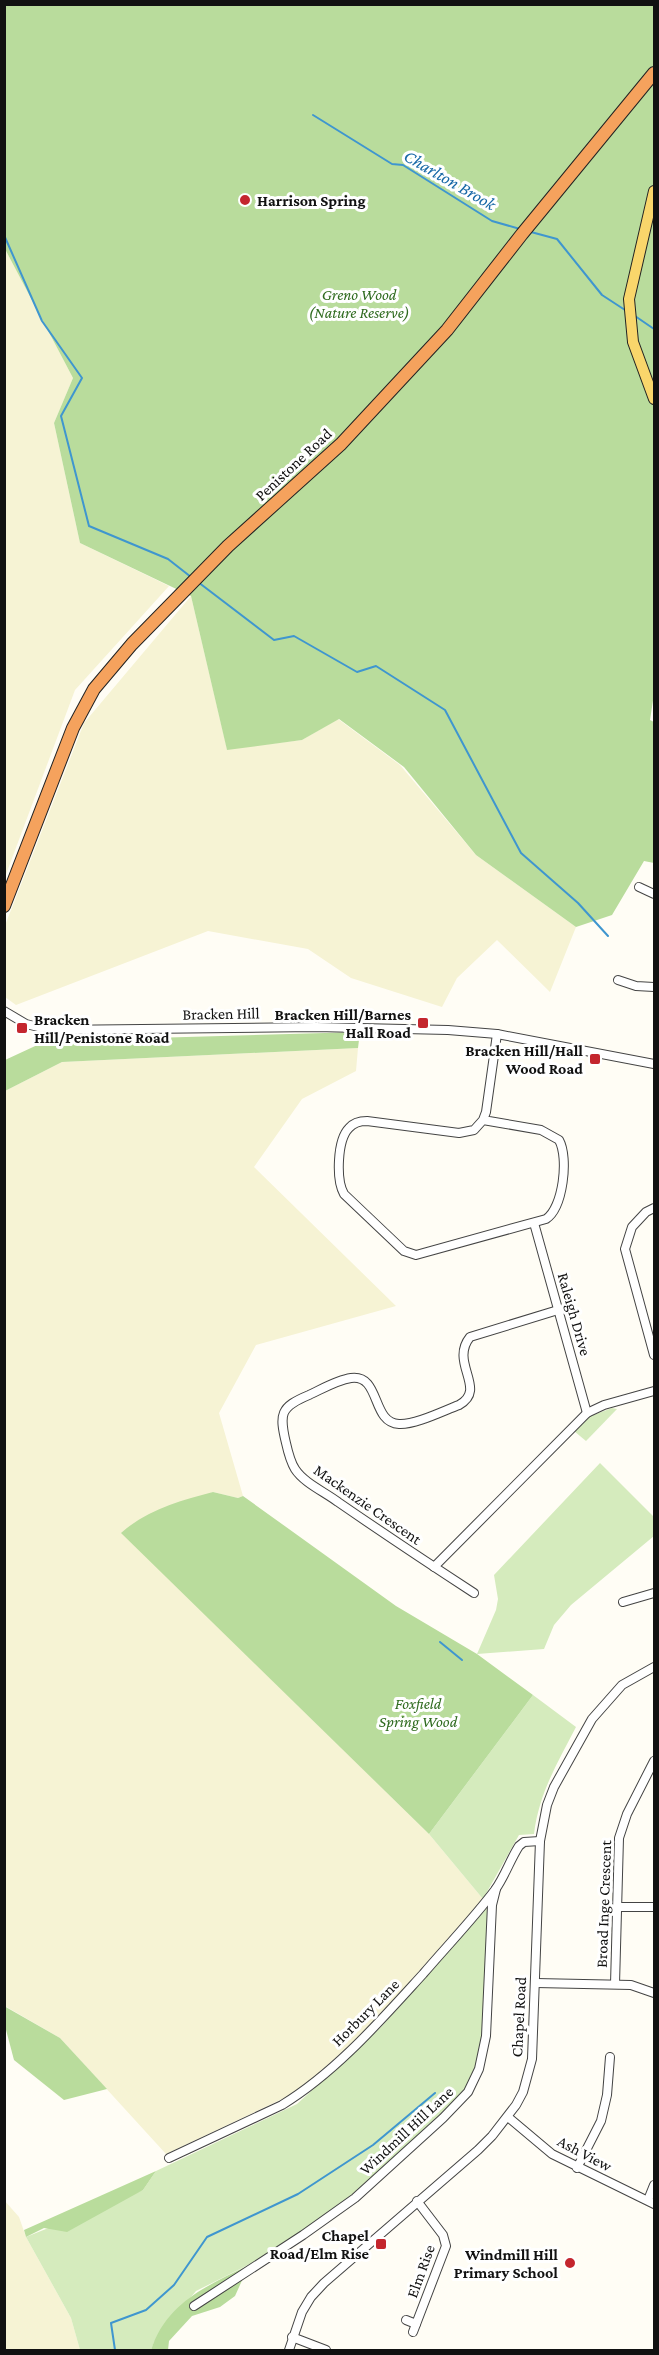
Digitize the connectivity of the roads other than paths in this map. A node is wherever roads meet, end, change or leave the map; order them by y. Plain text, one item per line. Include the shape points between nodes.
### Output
1 (654, 73) edge
2 (654, 191) edge
3 (654, 399) edge
4 (639, 887) dead end
5 (654, 894) edge
6 (4, 906) edge
7 (618, 980) dead end
8 (654, 987) edge
9 (4, 1011) edge
10 (497, 1034) junction
11 (654, 1064) edge
12 (483, 1120) junction
13 (654, 1208) edge
14 (534, 1222) junction
15 (558, 1311) junction
16 (654, 1355) edge
17 (654, 1391) edge
18 (587, 1413) junction
19 (434, 1567) junction
20 (474, 1593) dead end
21 (654, 1593) edge
22 (623, 1602) dead end
23 (654, 1667) edge
24 (654, 1761) edge
25 (540, 1841) junction
26 (496, 1889) junction
27 (617, 1907) junction
28 (654, 1907) edge
29 (536, 1983) junction
30 (615, 1984) junction
31 (654, 1993) edge
32 (598, 2066) dead end
33 (508, 2116) junction
34 (169, 2158) dead end
35 (577, 2168) junction
36 (654, 2185) edge
37 (417, 2201) junction
38 (651, 2202) edge
39 (194, 2306) dead end
40 (406, 2320) dead end
41 (292, 2337) junction
42 (289, 2350) edge
43 (326, 2350) edge

1 - 6 highway, Penistone Road via 447,330 340,444 228,546 132,644 94,689 73,728
2 - 3 main road via 629,299 633,342
4 - 5 street
7 - 8 street
9 - 10 street, Bracken Hill via 26,1024 51,1030 316,1027
10 - 11 street, Bracken Hill
10 - 12 street
12 - 14 street via 549,1132 560,1140 565,1156 558,1206 552,1215
12 - 14 street via 474,1130 459,1133 367,1121 353,1124 344,1136 338,1172 341,1188 404,1251 416,1256
13 - 16 street via 632,1227 625,1249
14 - 15 street, Raleigh Drive
15 - 18 street, Raleigh Drive
15 - 19 street, Mackenzie Crescent via 470,1336 462,1354 471,1390 459,1405 397,1424 385,1419 370,1386 352,1377 298,1399 283,1412 281,1419 290,1459 301,1475
17 - 18 street
18 - 19 street
19 - 20 street, Mackenzie Crescent
21 - 22 street
23 - 25 street, Chapel Road via 622,1685 592,1719 554,1788
24 - 27 street, Broad Inge Crescent via 622,1825
25 - 26 street, Horbury Lane via 519,1846
25 - 29 street, Chapel Road
26 - 34 street, Horbury Lane via 383,2019 294,2097
26 - 39 street, Windmill Hill Lane via 485,2045 468,2092 355,2198
27 - 28 street
27 - 30 street, Broad Inge Crescent
29 - 30 street
29 - 33 street, Chapel Road via 532,2059 523,2092
30 - 31 street
32 - 35 street via 609,2062 607,2095 601,2121
33 - 35 street, Ash View via 541,2146
33 - 37 street, Chapel Road via 478,2150
35 - 38 street, Ash View
36 - 38 street
37 - 40 street, Elm Rise via 443,2235 446,2246 414,2328
37 - 41 street, Chapel Road via 317,2290
41 - 42 street, Chapel Road
41 - 43 street

